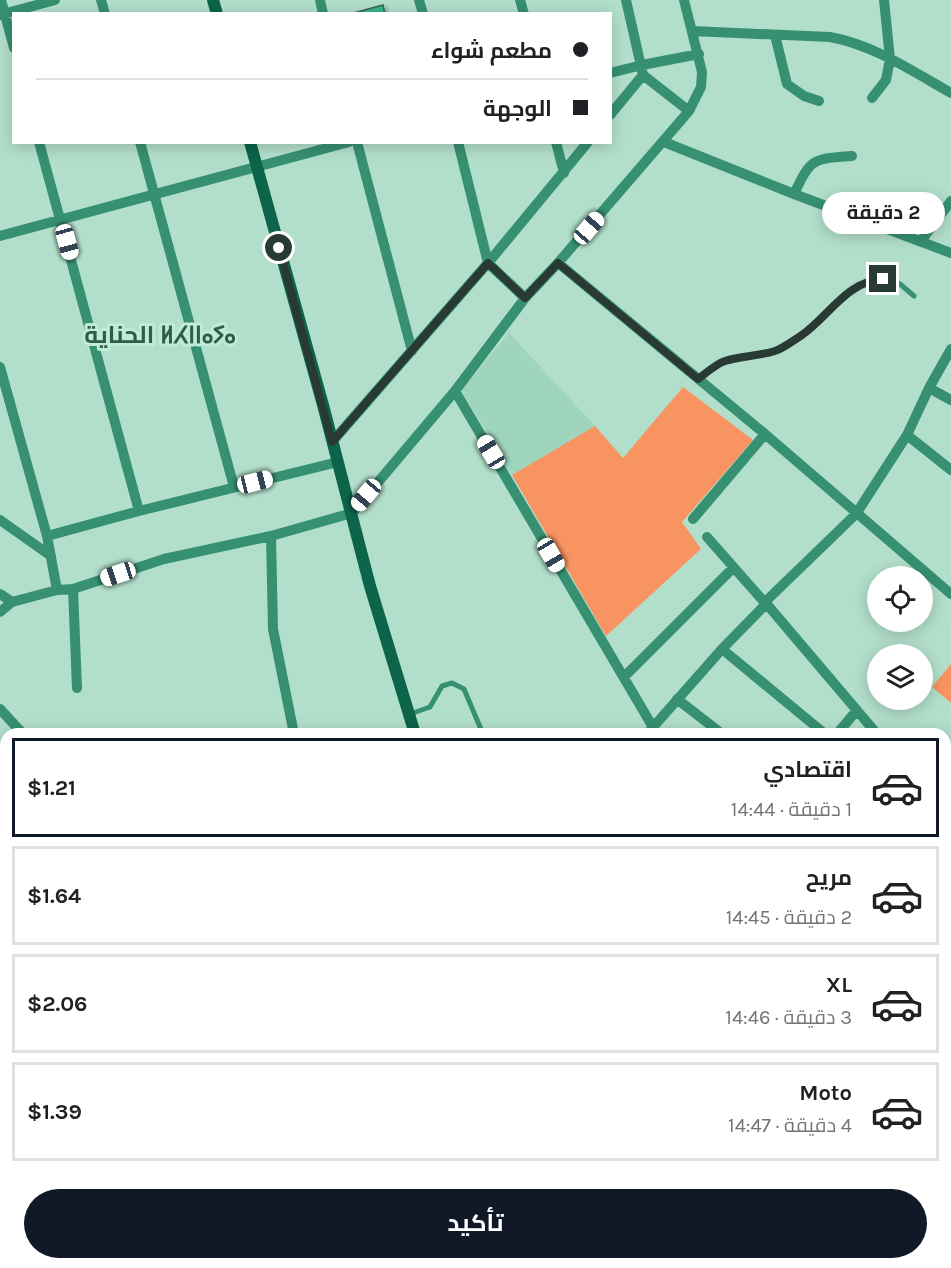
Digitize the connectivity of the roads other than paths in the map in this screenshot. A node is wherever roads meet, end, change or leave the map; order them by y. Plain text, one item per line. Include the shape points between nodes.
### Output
1 (1, 0) edge
2 (55, 0) edge
3 (626, 0) edge
4 (684, 0) edge
5 (884, 0) edge
6 (2, 14) edge
7 (692, 31) junction
8 (776, 35) junction
9 (12, 42) edge
10 (699, 54) junction
11 (890, 59) junction
12 (643, 70) junction
13 (612, 73) edge
14 (951, 93) edge
15 (872, 98) dead end
16 (819, 101) dead end
17 (689, 111) junction
18 (612, 112) edge
19 (664, 142) junction
20 (40, 144) edge
21 (140, 144) edge
22 (250, 144) edge
23 (342, 144) edge
24 (358, 144) edge
25 (458, 144) edge
26 (557, 144) edge
27 (586, 144) edge
28 (852, 156) dead end
29 (256, 167) junction
30 (564, 173) junction
31 (153, 194) junction
32 (794, 194) junction
33 (951, 201) edge
34 (61, 219) junction
35 (0, 236) edge
36 (921, 241) junction
37 (951, 253) edge
38 (488, 263) junction
39 (558, 263) junction
40 (914, 296) dead end
41 (525, 298) junction
42 (951, 349) edge
43 (412, 351) junction
44 (0, 367) edge
45 (698, 379) junction
46 (929, 388) junction
47 (455, 391) junction
48 (951, 400) edge
49 (765, 434) junction
50 (907, 435) junction
51 (332, 442) junction
52 (338, 462) junction
53 (951, 470) edge
54 (234, 487) junction
55 (139, 511) junction
56 (352, 513) junction
57 (856, 514) junction
58 (693, 519) dead end
59 (0, 520) edge
60 (47, 536) junction
61 (271, 536) junction
62 (707, 537) dead end
63 (51, 556) junction
64 (733, 568) junction
65 (73, 589) junction
66 (57, 590) junction
67 (0, 594) edge
68 (951, 594) edge
69 (12, 602) junction
70 (765, 603) junction
71 (0, 612) edge
72 (722, 649) junction
73 (624, 677) junction
74 (77, 688) dead end
75 (677, 699) junction
76 (0, 709) edge
77 (857, 710) junction
78 (410, 714) junction
79 (17, 728) edge
80 (293, 728) edge
81 (414, 728) edge
82 (481, 728) edge
83 (650, 728) edge
84 (654, 728) edge
85 (714, 728) edge
86 (818, 728) edge
87 (842, 728) edge
88 (872, 728) edge

1 - 6 street
2 - 6 street
3 - 12 street
4 - 7 street
5 - 11 street
6 - 9 street
7 - 8 street
7 - 10 street
8 - 11 street via 852,41
8 - 16 street via 787,84
10 - 12 street
10 - 17 street via 701,87
11 - 14 street
11 - 15 street via 886,80
12 - 13 street
12 - 17 street
12 - 18 street
17 - 19 street
19 - 32 street
19 - 39 street
20 - 34 street
21 - 31 street
22 - 29 main road
23 - 29 street
24 - 43 street
25 - 38 street
26 - 30 street
27 - 30 street
28 - 32 street via 812,163
29 - 31 street
29 - 51 main road
30 - 38 street
31 - 34 street
31 - 54 street
32 - 36 street
33 - 36 street
34 - 35 street
34 - 55 street
36 - 37 street
38 - 41 street
38 - 43 street
39 - 41 street
39 - 45 street
40 - 45 lane via 900,284 870,280 776,351 723,361
41 - 47 street
42 - 46 street
43 - 51 street
44 - 60 street
45 - 49 street
46 - 48 street
46 - 50 street
47 - 56 street
47 - 73 street
49 - 57 street
49 - 58 street
50 - 53 street
50 - 57 street
51 - 52 main road
52 - 54 street
52 - 56 main road
54 - 55 street
55 - 60 street
56 - 61 street
56 - 78 main road
57 - 68 street
57 - 70 street
59 - 63 street
60 - 63 street
61 - 65 street via 164,559
61 - 80 street via 273,630
62 - 64 street
63 - 66 street
64 - 70 street
64 - 73 street
65 - 66 street
65 - 74 street
66 - 69 street
67 - 69 street
69 - 71 street
70 - 72 street
70 - 77 street
72 - 75 street
72 - 86 street
73 - 83 street
75 - 84 street
75 - 85 street
76 - 79 street
77 - 87 street
77 - 88 street
78 - 81 main road
78 - 82 lane via 430,707 442,686 452,683 464,688

